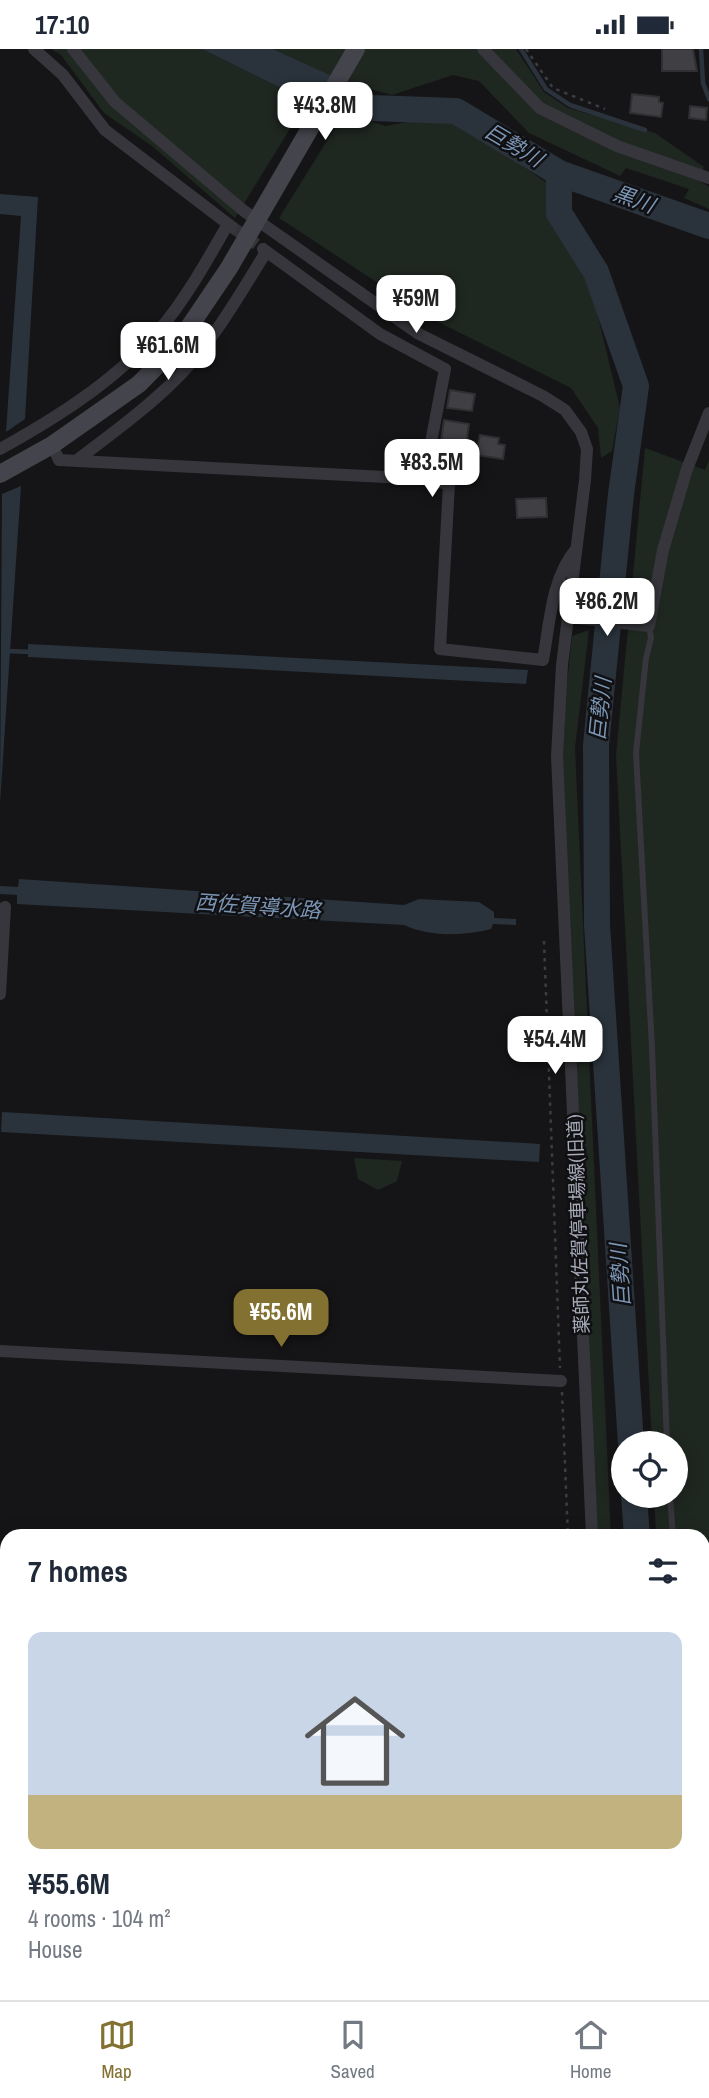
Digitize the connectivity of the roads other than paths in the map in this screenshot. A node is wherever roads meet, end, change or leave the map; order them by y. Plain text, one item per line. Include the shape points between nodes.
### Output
1 (34, 49) edge
2 (73, 49) edge
3 (356, 49) edge
4 (483, 49) edge
5 (709, 178) edge
6 (259, 218) junction
7 (709, 413) edge
8 (52, 445) junction
9 (0, 449) edge
10 (76, 461) junction
11 (0, 474) edge
12 (424, 479) junction
13 (576, 549) junction
14 (568, 617) junction
15 (649, 626) junction
16 (5, 907) dead end
17 (0, 994) edge
18 (0, 1351) edge
19 (561, 1381) road end
20 (667, 1431) edge
21 (671, 1508) edge
22 (592, 1529) edge
23 (672, 1529) edge

1 - 9 street via 63,75 110,134 230,225 183,299 127,363 58,417
2 - 6 street, 薬師丸佐賀停車場線(旧道) via 115,102
3 - 6 main road
4 - 5 street via 540,108 617,146
6 - 8 main road via 177,345 139,384
6 - 13 street, 薬師丸佐賀停車場線(旧道) via 419,334 521,383 565,410 587,449
7 - 15 street via 663,550
8 - 10 street via 59,460
8 - 11 main road
10 - 12 street
10 - 12 street via 179,376 219,327 265,250 380,334 445,369
12 - 13 street via 449,484 440,649 543,660 563,565
13 - 14 street, 薬師丸佐賀停車場線(旧道)
14 - 15 street
14 - 22 street, 薬師丸佐賀停車場線(旧道) via 558,725 558,803
15 - 20 lane via 636,753
16 - 17 street
18 - 19 street
21 - 23 lane

